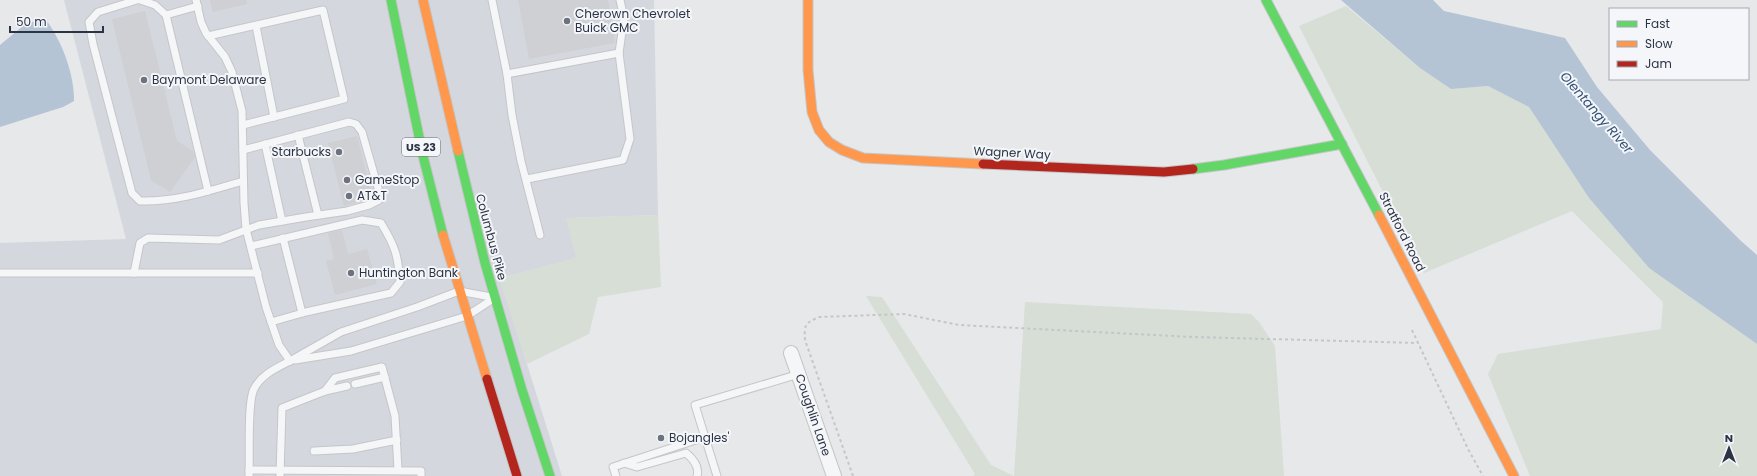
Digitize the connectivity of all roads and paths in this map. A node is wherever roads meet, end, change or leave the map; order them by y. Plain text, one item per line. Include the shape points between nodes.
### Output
1 (137, 0) edge
2 (140, 0) edge
3 (391, 0) edge
4 (413, 0) edge
5 (423, 0) edge
6 (492, 0) edge
7 (620, 0) edge
8 (808, 0) edge
9 (1266, 0) edge
10 (197, 3) edge
11 (425, 10) junction
12 (166, 15) junction
13 (256, 26) junction
14 (208, 36) junction
15 (619, 53) junction
16 (507, 74) junction
17 (274, 117) junction
18 (243, 125) junction
19 (298, 135) junction
20 (265, 144) junction
21 (1342, 144) junction
22 (243, 150) junction
23 (527, 179) junction
24 (244, 181) junction
25 (208, 192) junction
26 (318, 215) junction
27 (282, 221) junction
28 (246, 229) junction
29 (540, 235) dead end
30 (283, 238) junction
31 (251, 246) junction
32 (0, 273) edge
33 (134, 273) junction
34 (258, 273) junction
35 (459, 291) junction
36 (495, 298) junction
37 (302, 313) junction
38 (467, 316) junction
39 (271, 322) junction
40 (1412, 330) dead end
41 (1418, 344) junction
42 (791, 353) dead end
43 (290, 361) junction
44 (799, 374) junction
45 (385, 377) junction
46 (325, 391) junction
47 (705, 437) junction
48 (397, 440) junction
49 (314, 451) dead end
50 (624, 463) junction
51 (398, 470) junction
52 (249, 473) edge
53 (280, 473) edge
54 (421, 476) edge
55 (517, 476) edge
56 (550, 476) edge
57 (616, 476) edge
58 (697, 476) edge
59 (717, 476) edge
60 (834, 476) edge
61 (853, 476) edge
62 (1483, 476) edge
63 (1514, 476) edge

1 - 25 lane via 98,12 89,22 132,193 140,201 159,202
2 - 12 lane via 155,5
3 - 35 main road, US 23 via 423,156
4 - 11 main road
5 - 11 main road, Columbus Pike / US 23
6 - 16 lane
7 - 15 lane via 624,18
8 - 21 main road, Wagner Way via 809,77 815,123 822,136 847,154 863,158 1164,172 1224,165
9 - 21 main road, Stratford Road
10 - 12 lane
10 - 14 lane via 201,22
11 - 36 main road, Columbus Pike / US 23
12 - 25 lane
13 - 14 lane
13 - 17 lane
13 - 17 lane via 323,10 344,99
14 - 18 lane via 225,57 232,72
15 - 16 lane
15 - 23 lane via 630,140 623,160
16 - 23 lane via 512,115
17 - 18 lane
18 - 22 lane
19 - 20 lane
19 - 26 lane
19 - 26 lane via 349,122 356,124 362,132 378,188 379,200 369,206 347,212
20 - 22 lane
20 - 27 lane
21 - 63 main road, Stratford Road
22 - 24 lane
23 - 29 lane
24 - 25 lane
24 - 28 lane
26 - 27 lane
27 - 28 lane
28 - 31 lane
28 - 33 lane via 219,240 148,238 140,243
30 - 31 lane
30 - 37 lane
30 - 37 lane via 362,220 381,223 391,239 398,258 400,282 391,293
31 - 34 lane
32 - 33 lane
33 - 34 lane
34 - 39 lane
35 - 36 lane
35 - 38 main road, US 23
35 - 43 lane via 341,332
36 - 38 lane
36 - 56 main road, Columbus Pike / US 23
37 - 39 lane
38 - 43 lane via 351,351
38 - 55 main road, US 23
39 - 43 lane via 279,345
40 - 41 path
41 - 61 path via 1193,337 974,326 904,314 819,317 808,322 804,329 806,340
41 - 62 path
42 - 44 street, Coughlin Lane
43 - 52 lane via 265,376 253,390 250,404
44 - 47 lane via 696,405
44 - 60 street, Coughlin Lane
45 - 46 lane
45 - 46 lane via 382,367 335,378
45 - 48 lane via 396,416
46 - 53 lane via 282,408
47 - 50 lane
47 - 59 lane
48 - 49 lane via 353,449
48 - 51 lane
50 - 57 lane via 613,467
50 - 58 lane via 637,467 686,453 694,460
51 - 53 lane
51 - 54 lane via 421,471
52 - 53 lane

